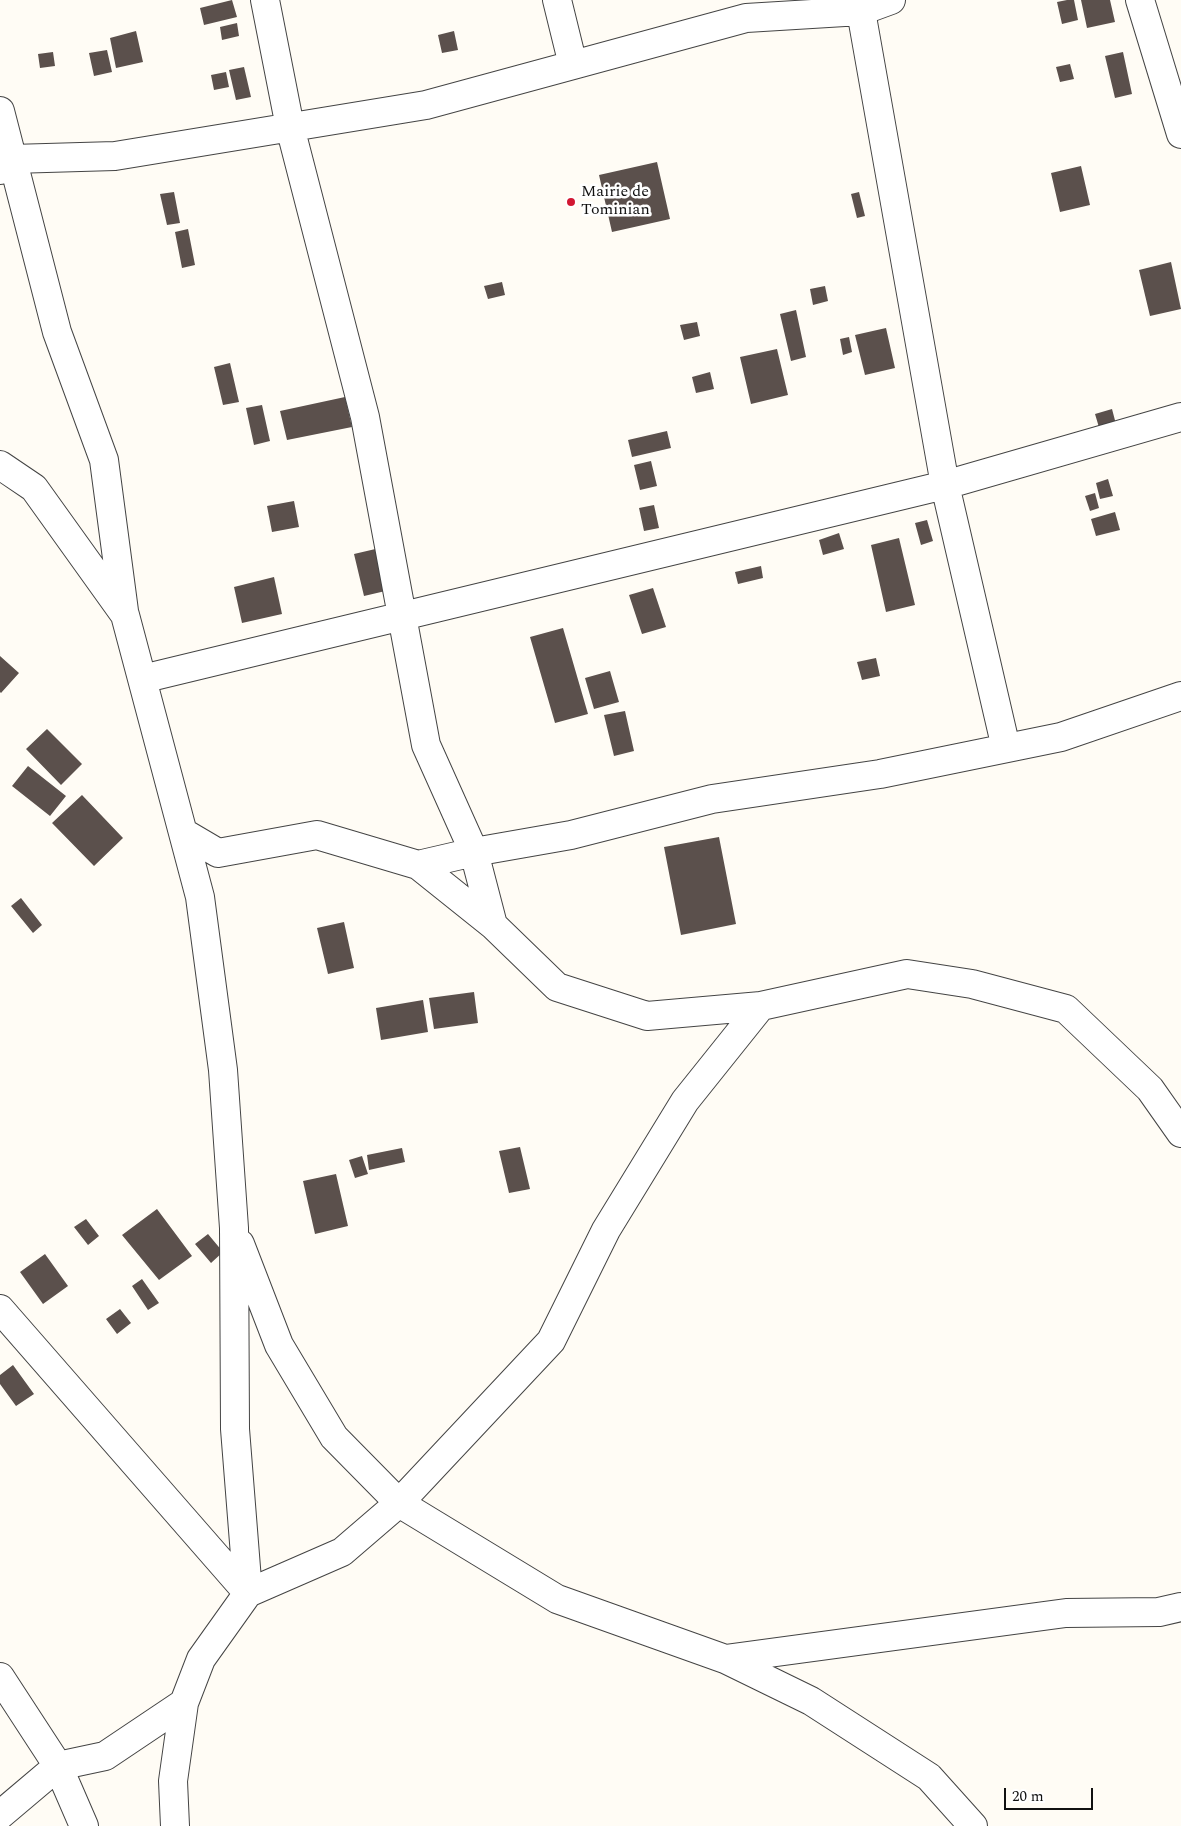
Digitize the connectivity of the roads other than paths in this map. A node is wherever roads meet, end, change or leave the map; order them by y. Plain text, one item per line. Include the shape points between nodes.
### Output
1 (264, 0) edge
2 (557, 0) edge
3 (891, 0) edge
4 (1140, 0) edge
5 (861, 11) junction
6 (573, 65) junction
7 (0, 111) edge
8 (290, 127) junction
9 (1181, 134) edge
10 (6, 165) edge
11 (1181, 417) edge
12 (0, 464) edge
13 (945, 485) junction
14 (125, 616) junction
15 (401, 618) junction
16 (142, 679) junction
17 (1181, 696) edge
18 (1006, 748) junction
19 (184, 833) junction
20 (474, 852) junction
21 (418, 865) junction
22 (493, 925) junction
23 (760, 1006) junction
24 (1181, 1133) edge
25 (234, 1228) junction
26 (0, 1309) edge
27 (399, 1503) junction
28 (248, 1593) junction
29 (1181, 1607) edge
30 (725, 1659) junction
31 (0, 1677) edge
32 (184, 1703) junction
33 (58, 1766) junction
34 (0, 1815) edge
35 (84, 1826) edge
36 (175, 1826) edge
37 (973, 1826) edge

1 - 8 street
2 - 6 street
3 - 5 street
4 - 9 street
5 - 6 street via 746,18
5 - 13 street
6 - 8 street via 426,106
7 - 10 street
8 - 10 street via 115,156
8 - 15 street via 365,417
10 - 14 street via 57,332 104,460
11 - 13 street
12 - 14 street via 34,488
13 - 15 street
13 - 18 street
14 - 16 street
15 - 16 street
15 - 20 street via 426,745
16 - 19 street
17 - 18 street via 1061,737
18 - 20 street via 880,774 712,799 571,835
19 - 21 street via 218,853 318,836
19 - 25 street via 200,897 223,1070
20 - 21 street
20 - 22 street
21 - 22 street
22 - 23 street via 557,987 647,1016
23 - 24 street via 907,974 972,984 1066,1009 1150,1089
23 - 27 street via 685,1101 606,1230 551,1341
25 - 27 street via 284,1354 334,1437
25 - 28 street via 235,1429
26 - 28 street
27 - 28 street via 342,1552
27 - 30 street via 557,1599
28 - 32 street via 201,1659
29 - 30 street via 1158,1612 1066,1613
30 - 37 street via 811,1701 929,1777
31 - 33 street
32 - 33 street via 105,1756
32 - 36 street via 173,1781
33 - 34 street
33 - 35 street

